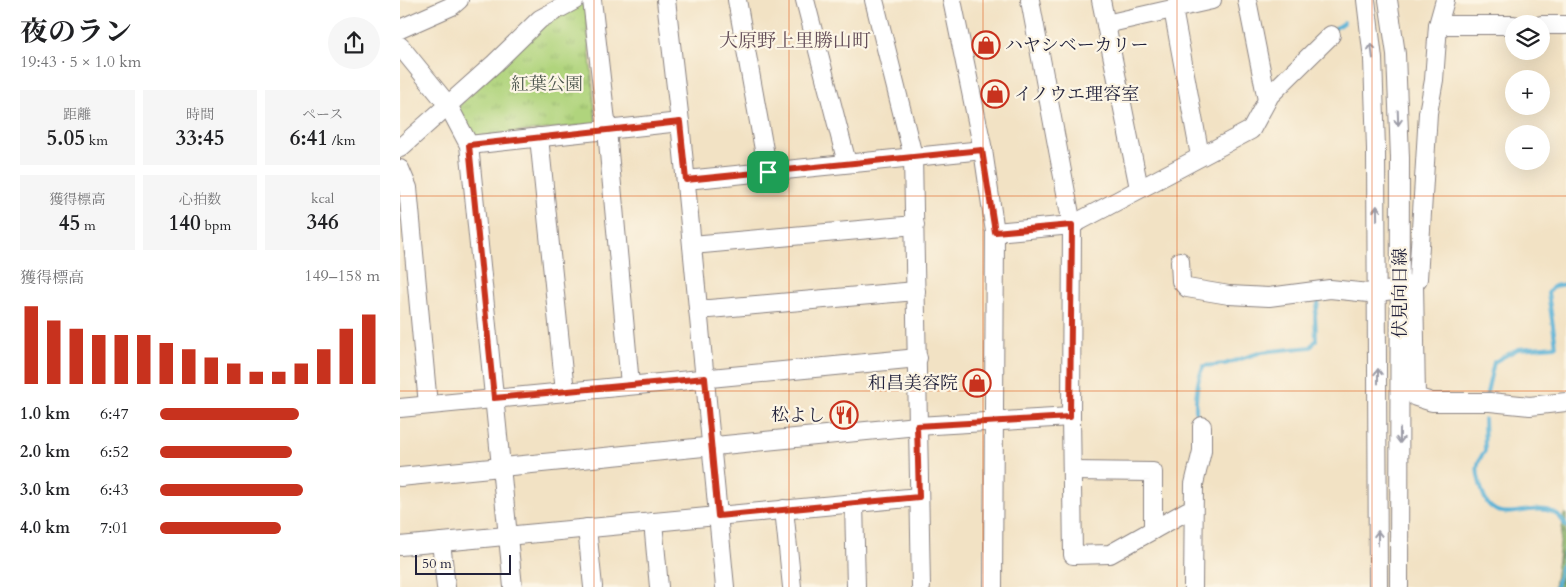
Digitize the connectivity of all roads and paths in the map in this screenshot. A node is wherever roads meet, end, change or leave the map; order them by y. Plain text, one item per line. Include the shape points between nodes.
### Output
1 (459, 0) edge
2 (576, 0) edge
3 (592, 0) edge
4 (666, 0) edge
5 (737, 0) edge
6 (805, 0) edge
7 (874, 0) edge
8 (952, 0) edge
9 (1030, 0) edge
10 (1101, 0) edge
11 (1212, 0) edge
12 (1247, 0) edge
13 (1366, 0) edge
14 (1388, 0) edge
15 (1445, 0) edge
16 (1173, 9) junction
17 (1106, 24) junction
18 (1438, 24) junction
19 (1505, 25) edge
20 (1550, 25) edge
21 (1566, 25) edge
22 (400, 29) edge
23 (1331, 35) dead end
24 (400, 46) edge
25 (1267, 100) junction
26 (448, 105) junction
27 (680, 122) junction
28 (607, 130) junction
29 (539, 138) junction
30 (469, 145) junction
31 (400, 148) edge
32 (982, 150) junction
33 (913, 156) junction
34 (1200, 156) junction
35 (847, 163) junction
36 (400, 169) edge
37 (768, 172) junction
38 (686, 180) junction
39 (1139, 188) junction
40 (915, 225) junction
41 (1072, 225) junction
42 (995, 232) junction
43 (692, 245) junction
44 (1180, 262) dead end
45 (1407, 287) junction
46 (916, 291) junction
47 (1378, 293) junction
48 (698, 310) junction
49 (918, 358) junction
50 (705, 378) junction
51 (630, 385) junction
52 (565, 392) junction
53 (494, 398) junction
54 (1566, 402) edge
55 (428, 405) junction
56 (400, 408) edge
57 (1070, 417) junction
58 (994, 420) junction
59 (917, 426) junction
60 (1202, 426) dead end
61 (711, 446) junction
62 (501, 467) junction
63 (1072, 471) junction
64 (400, 476) edge
65 (919, 497) junction
66 (854, 503) junction
67 (784, 509) junction
68 (1187, 511) dead end
69 (718, 516) junction
70 (653, 522) junction
71 (587, 528) junction
72 (1153, 530) junction
73 (508, 536) junction
74 (441, 542) junction
75 (400, 546) edge
76 (446, 587) edge
77 (513, 587) edge
78 (593, 587) edge
79 (659, 587) edge
80 (725, 587) edge
81 (792, 587) edge
82 (856, 587) edge
83 (921, 587) edge
84 (993, 587) edge
85 (1193, 587) edge
86 (1378, 587) edge
87 (1399, 587) edge

1 - 22 street
2 - 26 street via 540,19
3 - 28 street
4 - 27 street
5 - 37 street
6 - 35 street
7 - 33 street
8 - 32 street
9 - 41 street
10 - 17 street
11 - 16 street
12 - 25 street
47 -> 13 street, 伏見向日線 via 1373,59
14 -> 45 street, 伏見向日線 via 1396,64
15 - 18 street
16 - 17 street
16 - 34 street
17 - 39 street
18 - 19 street
18 - 45 street via 1428,113 1418,279
20 - 21 street
23 - 25 street
24 - 26 street
25 - 34 street via 1251,130
26 - 30 street
26 - 31 street
27 - 28 street
27 - 38 street
28 - 29 street
28 - 51 street
29 - 30 street
29 - 52 street
30 - 53 street
32 - 33 street
32 - 42 street
33 - 35 street
33 - 40 street
34 - 39 street
35 - 37 street
36 - 55 street via 408,188
37 - 38 street
38 - 43 street
39 - 41 street
40 - 43 street
40 - 46 street
41 - 42 street
41 - 57 street
42 - 58 street
43 - 48 street
44 - 47 street via 1181,281 1186,288 1269,297 1330,289
45 - 47 street
45 - 54 street via 1416,397 1432,402 1530,406
45 -> 87 street, 伏見向日線
46 - 48 street
46 - 49 street
86 -> 47 street, 伏見向日線
48 - 50 street
49 - 50 street
49 - 59 street
50 - 51 street
50 - 61 street
51 - 52 street
52 - 53 street
53 - 55 street
53 - 62 street
55 - 56 street
57 - 58 street
57 - 63 street
58 - 59 street
58 - 84 street
59 - 61 street
59 - 65 street
60 - 85 street via 1202,451 1194,484
61 - 62 street
61 - 69 street
62 - 64 street
62 - 73 street
63 - 72 street via 1153,472
63 - 72 street via 1073,555 1110,554
65 - 66 street
65 - 83 street
66 - 67 street
66 - 82 street
67 - 69 street
67 - 81 street
68 - 72 street
69 - 70 street
69 - 80 street
70 - 71 street
70 - 79 street
71 - 73 street
71 - 78 street
73 - 74 street
73 - 77 street
74 - 75 street
74 - 76 street

